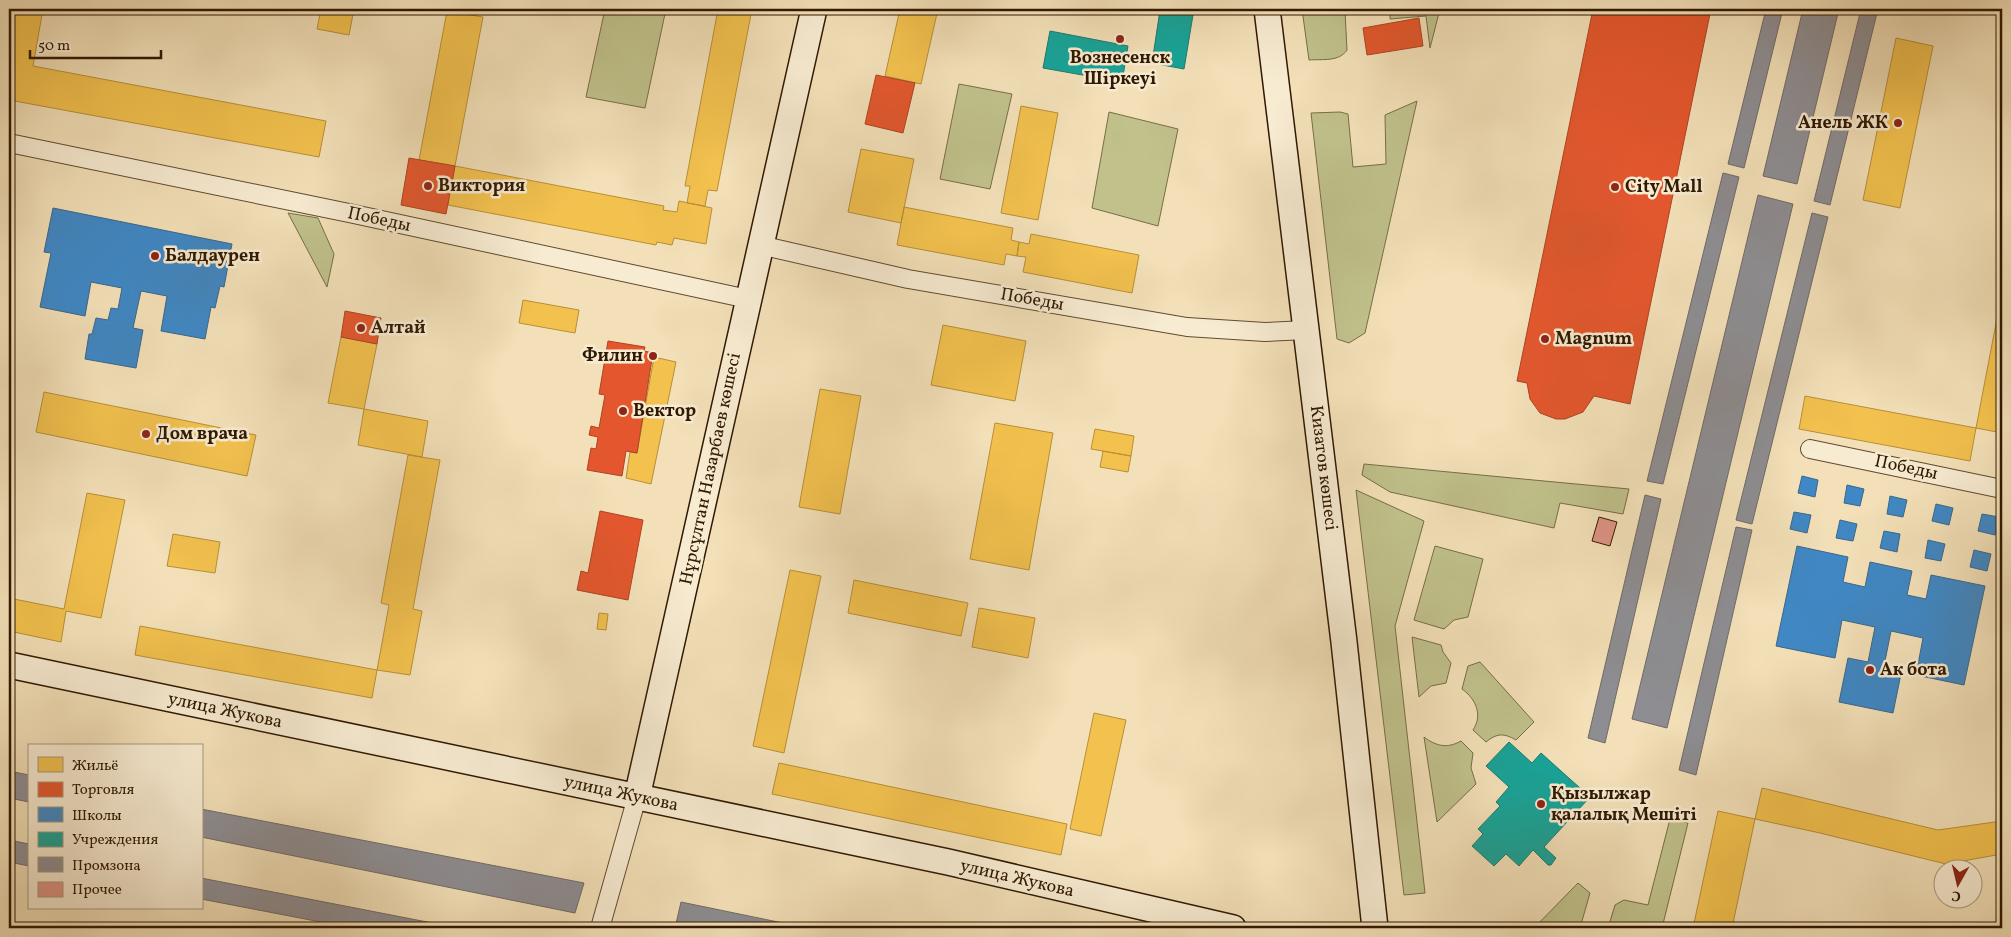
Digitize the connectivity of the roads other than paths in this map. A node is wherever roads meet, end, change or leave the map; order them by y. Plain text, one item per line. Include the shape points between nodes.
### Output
1 (814, 9) edge
2 (1267, 9) edge
3 (9, 143) edge
4 (760, 244) junction
5 (748, 299) junction
6 (1306, 330) junction
7 (1810, 449) dead end
8 (2002, 489) edge
9 (9, 665) edge
10 (637, 798) junction
11 (600, 928) edge
12 (1233, 928) edge
13 (1375, 928) edge

1 - 4 main road, Нұрсұлтан Назарбаев көшесі
2 - 6 main road, Кизатов көшесі
3 - 5 street, Победы
4 - 5 main road, Нұрсұлтан Назарбаев көшесі
4 - 6 street, Победы via 908,279 1187,327 1265,332
5 - 10 main road, Нұрсұлтан Назарбаев көшесі
6 - 13 main road, Кизатов көшесі
7 - 8 street, Победы
9 - 10 main road, улица Жукова
10 - 11 street, Нұрсұлтан Назарбаев көшесі
10 - 12 main road, улица Жукова via 948,862

